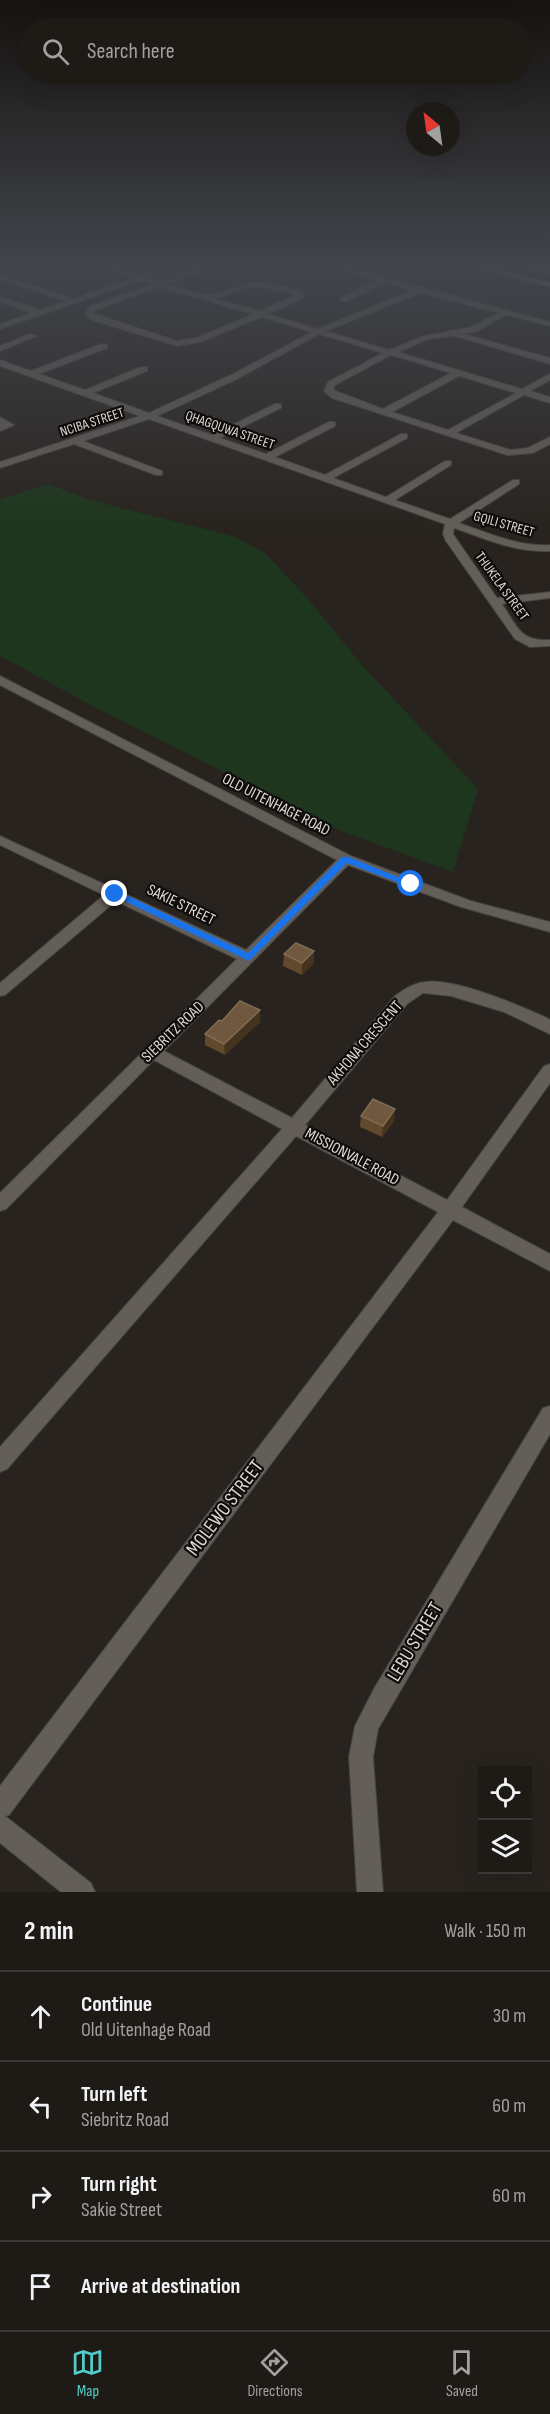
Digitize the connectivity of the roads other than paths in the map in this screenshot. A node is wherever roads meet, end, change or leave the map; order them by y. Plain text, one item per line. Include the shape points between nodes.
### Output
1 (80, 355) edge
2 (274, 355) edge
3 (388, 355) edge
4 (400, 355) edge
5 (0, 363) edge
6 (144, 369) dead end
7 (458, 373) junction
8 (32, 374) junction
9 (550, 377) edge
10 (523, 392) junction
11 (85, 393) junction
12 (550, 400) edge
13 (278, 406) dead end
14 (384, 412) junction
15 (149, 416) junction
16 (0, 420) edge
17 (332, 424) dead end
18 (0, 428) edge
19 (449, 433) junction
20 (404, 436) dead end
21 (213, 438) junction
22 (550, 440) edge
23 (75, 441) junction
24 (268, 458) junction
25 (448, 463) dead end
26 (0, 465) edge
27 (159, 473) dead end
28 (326, 478) junction
29 (516, 482) dead end
30 (387, 500) junction
31 (450, 524) junction
32 (550, 548) edge
33 (550, 595) edge
34 (495, 602) junction
35 (550, 643) edge
36 (0, 680) edge
37 (3, 844) edge
38 (346, 860) junction
39 (115, 894) junction
40 (550, 927) edge
41 (249, 958) junction
42 (0, 992) edge
43 (550, 1028) edge
44 (153, 1052) junction
45 (550, 1070) edge
46 (294, 1127) junction
47 (0, 1204) edge
48 (450, 1210) junction
49 (550, 1263) edge
50 (550, 1415) edge
51 (0, 1462) edge
52 (0, 1806) edge
53 (0, 1827) edge
54 (82, 1892) edge
55 (370, 1892) edge

1 - 8 street
2 - 15 street, NCIBA STREET
3 - 14 street via 328,387 330,394
4 - 7 street
5 - 8 street, QHAGQUWA STREET
6 - 11 street
7 - 10 street
7 - 14 street
8 - 11 street, QHAGQUWA STREET
9 - 10 street
10 - 12 street
10 - 19 street
11 - 15 street, QHAGQUWA STREET
13 - 21 street
14 - 19 street
15 - 21 street, QHAGQUWA STREET
15 - 23 street, NCIBA STREET
16 - 18 street via 9,425
17 - 24 street
19 - 22 street via 510,453 530,452
20 - 28 street
21 - 24 street, QHAGQUWA STREET
23 - 26 street, NCIBA STREET
23 - 27 street
24 - 28 street, QHAGQUWA STREET
25 - 30 street
28 - 30 street, QHAGQUWA STREET
29 - 31 street
30 - 31 street, QHAGQUWA STREET
31 - 32 street, GQILI STREET via 525,548
31 - 34 street, THUKELA STREET via 451,541
33 - 34 street
34 - 35 street, THUKELA STREET via 524,641
36 - 38 street, OLD UITENHAGE ROAD
37 - 39 street, SAKIE STREET
38 - 40 street, OLD UITENHAGE ROAD via 466,904
38 - 41 street, SIEBRITZ ROAD
39 - 41 street, SAKIE STREET
39 - 42 street
41 - 44 street, SIEBRITZ ROAD
43 - 46 street, AKHONA CRESCENT via 528,1015 442,987 414,990 401,1000
44 - 46 street, MISSIONVALE ROAD
44 - 47 street, SIEBRITZ ROAD
45 - 48 street
46 - 48 street, MISSIONVALE ROAD
46 - 51 street, AKHONA CRESCENT
48 - 49 street, MISSIONVALE ROAD
48 - 52 street, MOLEWO STREET
50 - 55 street, LEBU STREET via 367,1726 361,1757
53 - 54 street

